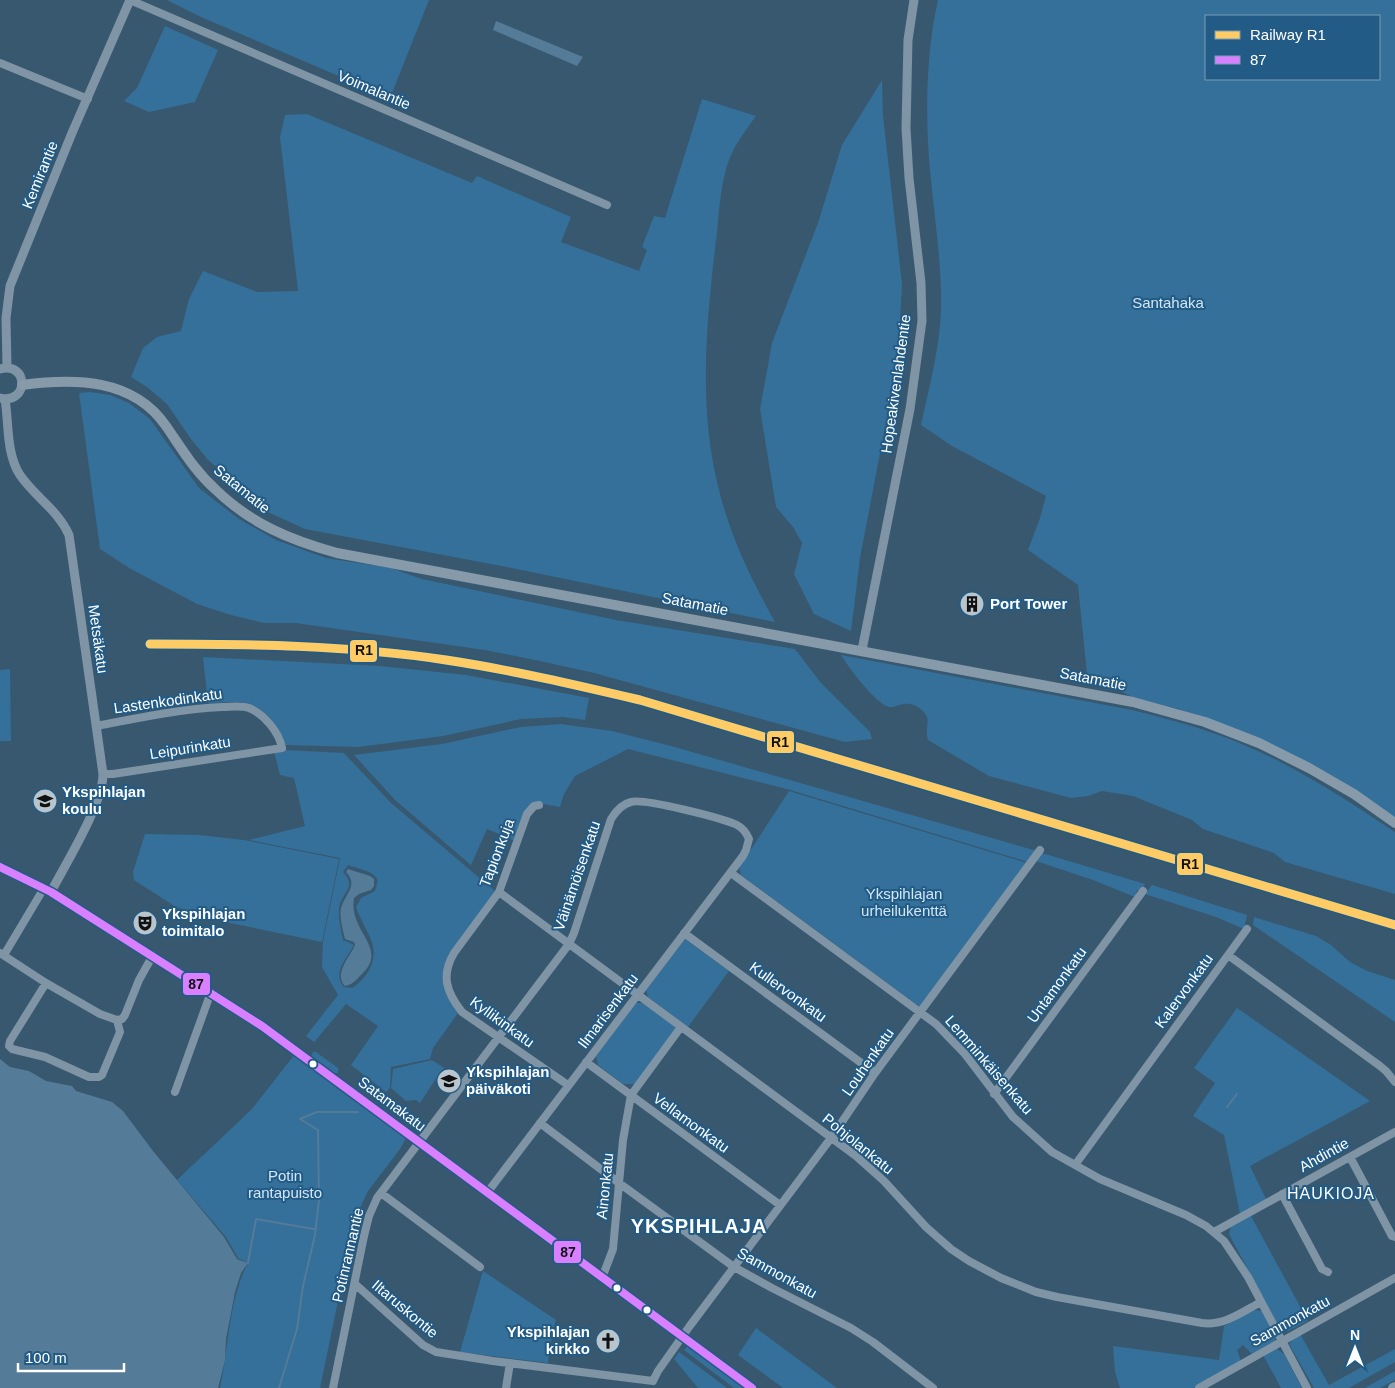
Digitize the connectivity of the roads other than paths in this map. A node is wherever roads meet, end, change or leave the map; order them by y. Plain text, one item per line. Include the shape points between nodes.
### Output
1 (130, 0) edge
2 (914, 0) edge
3 (0, 63) edge
4 (88, 99) junction
5 (607, 204) dead end
6 (4, 368) edge
7 (22, 385) junction
8 (3, 398) edge
9 (862, 650) junction
10 (96, 726) junction
11 (282, 748) joint
12 (103, 774) junction
13 (539, 805) dead end
14 (1395, 823) edge
15 (749, 844) joint
16 (1040, 850) dead end
17 (0, 867) edge
18 (731, 873) junction
19 (48, 890) junction
20 (499, 892) junction
21 (1143, 892) dead end
22 (1247, 930) dead end
23 (684, 933) junction
24 (569, 944) junction
25 (2, 954) edge
26 (153, 955) junction
27 (1228, 955) junction
28 (448, 963) joint
29 (46, 983) junction
30 (211, 992) junction
31 (638, 994) junction
32 (921, 1012) junction
33 (117, 1020) junction
34 (681, 1027) junction
35 (498, 1037) junction
36 (586, 1062) junction
37 (875, 1073) junction
38 (1395, 1082) edge
39 (568, 1086) junction
40 (175, 1092) dead end
41 (994, 1094) junction
42 (631, 1095) junction
43 (540, 1123) junction
44 (1395, 1132) edge
45 (831, 1138) junction
46 (419, 1141) junction
47 (1350, 1157) junction
48 (1075, 1165) junction
49 (619, 1183) junction
50 (381, 1192) junction
51 (488, 1193) junction
52 (1282, 1194) junction
53 (780, 1205) junction
54 (1214, 1232) junction
55 (1395, 1236) edge
56 (480, 1266) dead end
57 (734, 1267) junction
58 (1328, 1272) dead end
59 (602, 1278) junction
60 (1395, 1278) edge
61 (355, 1284) junction
62 (1261, 1302) junction
63 (683, 1336) junction
64 (1282, 1341) junction
65 (510, 1363) junction
66 (654, 1385) edge
67 (334, 1388) edge
68 (506, 1388) edge
69 (752, 1388) edge
70 (933, 1388) edge
71 (1198, 1388) edge
72 (1307, 1388) edge

1 - 4 street, Kemirantie
1 - 5 street, Voimalantie
2 - 9 street, Hopeakivenlahdentie via 908,40 906,128 922,320 910,409
3 - 4 street
4 - 6 street, Kemirantie via 10,286
6 - 7 street via 12,368 19,374
7 - 8 street via 16,396
7 - 9 main road, Satamatie via 91,382 129,394 158,416 188,460 226,500 272,530 310,545 337,553
8 - 10 street, Metsäkatu via 16,467 33,491 60,517 69,535
9 - 14 main road, Satamatie via 1133,702 1205,722 1309,768
10 - 11 street, Lastenkodinkatu via 208,708 248,708 274,729
10 - 12 street, Metsäkatu
11 - 12 street, Leipurinkatu
12 - 19 street, Metsäkatu via 101,793 84,829
13 - 20 street, Tapionkuja via 527,814
15 - 18 street, Ilmarisenkatu
15 - 24 street, Väinämöisenkatu via 744,829 727,822 651,802 631,802 623,806 611,819
16 - 32 street, Louhenkatu
17 - 19 street, Satamakatu
18 - 23 street, Ilmarisenkatu
18 - 32 street, Lemminkäisenkatu
19 - 25 street, Metsäkatu
19 - 26 street, Satamakatu
20 - 24 street, Pohjolankatu
20 - 28 street, Tapionkuja
21 - 41 street, Untamonkatu
22 - 27 street
23 - 31 street, Ilmarisenkatu
23 - 37 street, Kullervonkatu
24 - 31 street, Pohjolankatu
24 - 35 street, Väinämöisenkatu
25 - 29 street
26 - 30 street, Satamakatu
26 - 33 street via 125,1015
27 - 38 street, Kalervonkatu via 1380,1066
27 - 48 street, Kalervonkatu
28 - 35 street, Kyllikinkatu via 446,978 455,1004
29 - 33 street via 100,1014
29 - 33 street via 10,1041 12,1049 45,1057 95,1078 102,1075 120,1032
30 - 40 street
30 - 46 street, Satamakatu
31 - 34 street, Pohjolankatu
31 - 36 street, Ilmarisenkatu
32 - 37 street, Louhenkatu
32 - 41 street, Lemminkäisenkatu via 959,1048
34 - 42 street
34 - 45 street, Pohjolankatu
35 - 39 street, Kyllikinkatu
35 - 46 street, Väinämöisenkatu
36 - 39 street, Ilmarisenkatu
36 - 42 street, Vellamonkatu
37 - 45 street, Louhenkatu
39 - 43 street, Ilmarisenkatu
41 - 48 street, Lemminkäisenkatu via 1029,1132 1052,1152
42 - 49 street, Ainonkatu
42 - 53 street, Vellamonkatu
43 - 49 street, Sammonkatu
43 - 51 street, Ilmarisenkatu
44 - 47 street, Ahdintie
45 - 53 street, Louhenkatu
45 - 62 street, Pohjolankatu via 873,1171 951,1249 1019,1286 1057,1298 1210,1324 1225,1322
46 - 50 street, Potinrannantie
46 - 51 street, Satamakatu
47 - 52 street, Ahdintie
47 - 55 street via 1392,1236
48 - 54 street, Lemminkäisenkatu via 1186,1215
49 - 57 street, Sammonkatu
49 - 59 street, Ainonkatu via 613,1249
50 - 56 street
50 - 61 street, Potinrannantie via 369,1216
51 - 59 street, Satamakatu
52 - 54 street, Ahdintie
52 - 58 street via 1322,1269
53 - 57 street, Louhenkatu
54 - 62 street, Lemminkäisenkatu via 1233,1253
57 - 63 street, Louhenkatu
57 - 70 street, Sammonkatu via 850,1328
59 - 63 street, Satamakatu
60 - 64 street, Sammonkatu
61 - 65 street, Iltaruskontie via 429,1348 450,1355
61 - 67 street, Potinrannantie
62 - 64 street, Lemminkäisenkatu
63 - 66 street, Iltaruskontie via 658,1371
63 - 69 street, Satamakatu
64 - 71 street, Sammonkatu
64 - 72 street, Lemminkäisenkatu
65 - 66 street, Iltaruskontie
65 - 68 street

